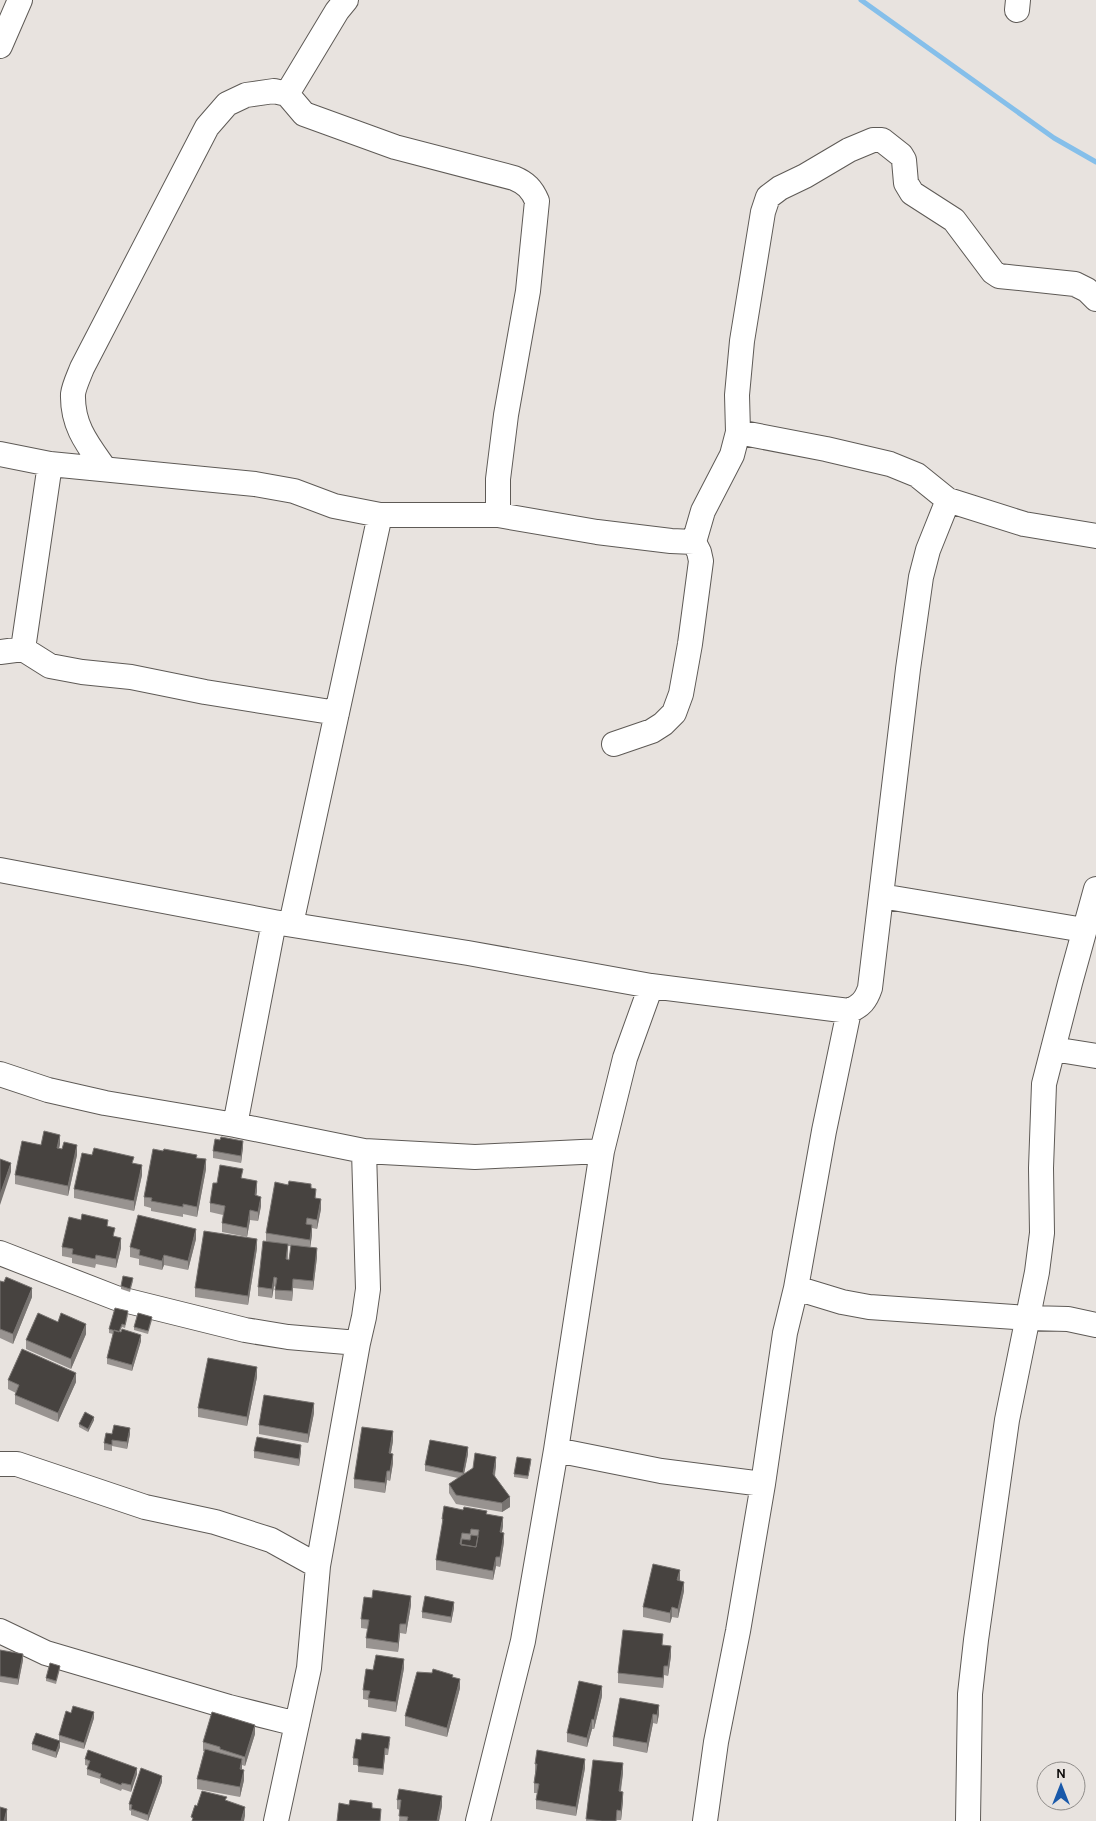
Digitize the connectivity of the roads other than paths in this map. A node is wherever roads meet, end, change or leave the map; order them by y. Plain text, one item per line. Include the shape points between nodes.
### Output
1 (20, 0) edge
2 (346, 0) edge
3 (0, 46) edge
4 (287, 94) junction
5 (1096, 299) edge
6 (738, 432) junction
7 (0, 454) edge
8 (50, 464) junction
9 (105, 469) junction
10 (948, 500) junction
11 (380, 515) junction
12 (498, 515) junction
13 (1096, 536) edge
14 (694, 542) junction
15 (23, 649) junction
16 (0, 652) edge
17 (337, 713) junction
18 (614, 744) dead end
19 (0, 870) edge
20 (1096, 889) edge
21 (881, 896) junction
22 (282, 923) junction
23 (1084, 930) junction
24 (651, 986) junction
25 (849, 1011) junction
26 (1053, 1049) junction
27 (1096, 1056) edge
28 (0, 1074) edge
29 (235, 1125) junction
30 (364, 1151) junction
31 (602, 1151) junction
32 (0, 1254) edge
33 (796, 1288) junction
34 (1028, 1318) junction
35 (1096, 1326) edge
36 (358, 1343) junction
37 (556, 1450) junction
38 (0, 1464) edge
39 (763, 1484) junction
40 (318, 1566) junction
41 (0, 1631) edge
42 (297, 1724) junction
43 (276, 1821) edge
44 (478, 1821) edge
45 (705, 1821) edge
46 (968, 1821) edge

1 - 3 street
2 - 4 street
4 - 9 street via 246,95 227,104 207,128 82,368 73,393 76,419 82,437
4 - 12 street via 304,114 395,147 514,178 524,182 532,192 537,202 528,290 498,479
5 - 6 street via 1075,284 999,276 993,272 954,220 912,193 906,183 901,154 882,140 873,140 849,150 768,197 742,341 737,395
6 - 10 street via 890,464 917,475
6 - 14 street via 732,455 703,511
7 - 8 street
8 - 9 street
8 - 15 street
9 - 11 street via 255,484
10 - 13 street via 1024,524
10 - 21 street via 921,577
11 - 12 street
11 - 17 street
12 - 14 street via 597,532
14 - 18 street via 701,561 690,644 681,694 674,713 652,731
15 - 16 street
15 - 17 street via 50,666
17 - 22 street
19 - 22 street
20 - 23 street
21 - 23 street
21 - 25 street via 870,988 860,1006
22 - 24 street
22 - 29 street
23 - 26 street
24 - 25 street
24 - 31 street via 625,1058
25 - 33 street
26 - 27 street
26 - 34 street via 1044,1092 1042,1233
28 - 29 street via 48,1090 105,1103
29 - 30 street
30 - 31 street via 475,1157
30 - 36 street via 368,1289
31 - 37 street
32 - 36 street via 135,1303 245,1330
33 - 34 street via 869,1307
33 - 39 street via 785,1333
34 - 35 street via 1068,1319
34 - 46 street via 1007,1420 976,1640 970,1694
36 - 40 street
37 - 39 street via 661,1471
37 - 44 street via 523,1641
38 - 40 street via 17,1464 145,1506 215,1522 271,1540
39 - 45 street via 716,1742
40 - 42 street via 309,1668
41 - 42 street via 46,1653
42 - 43 street

